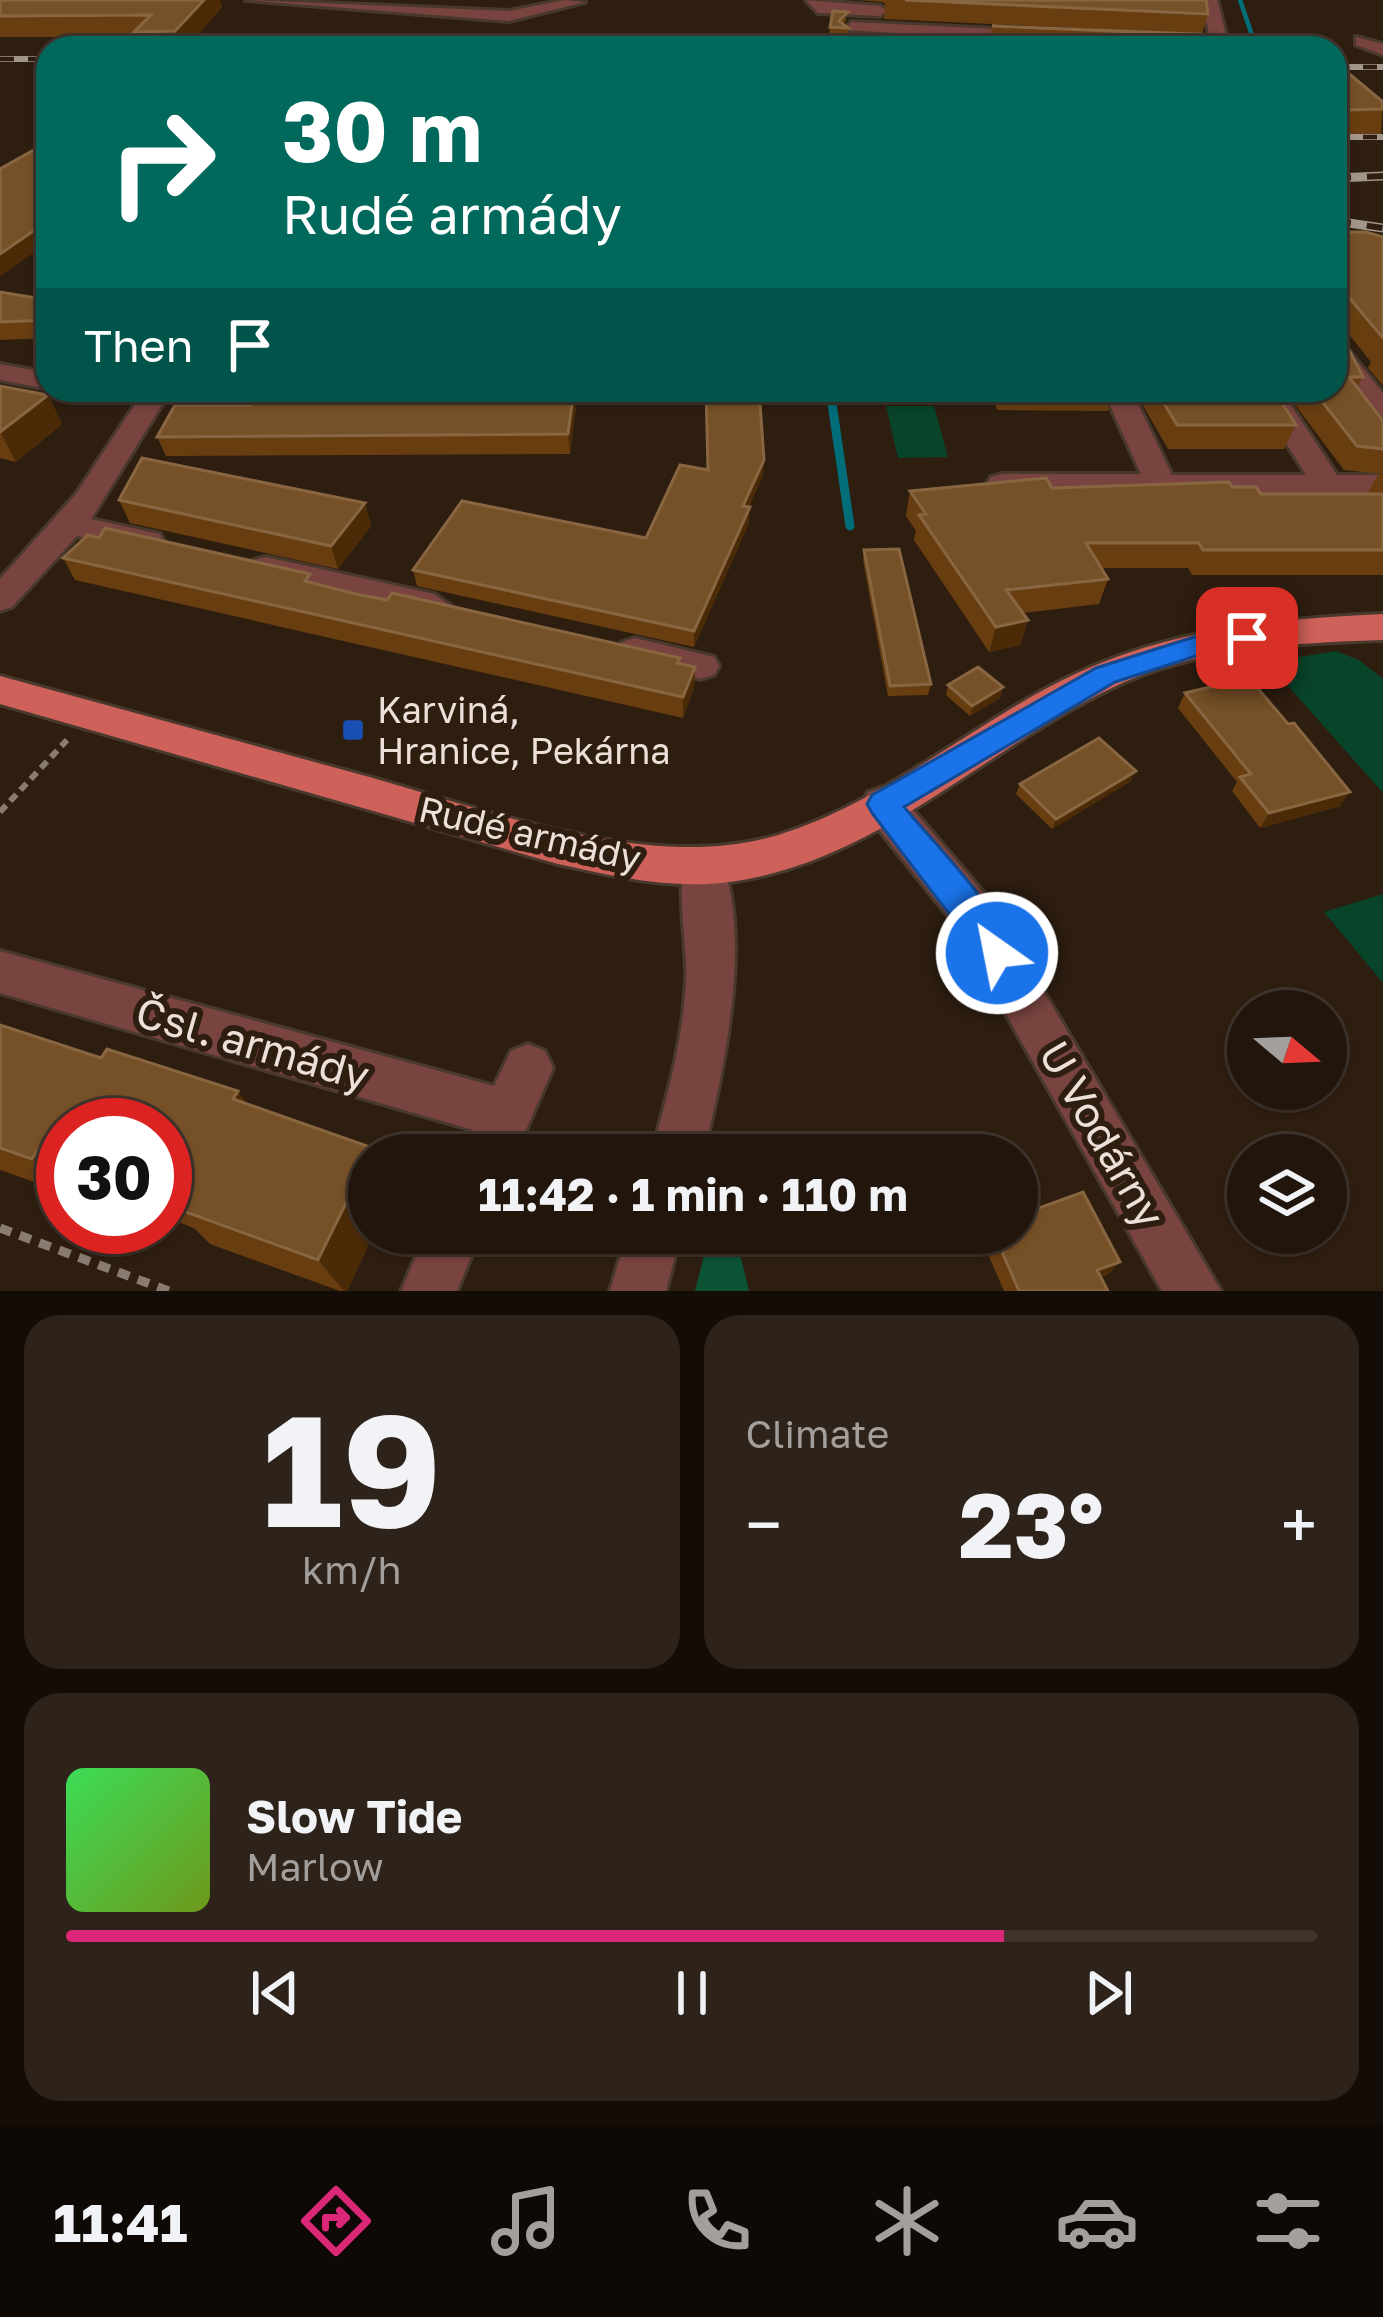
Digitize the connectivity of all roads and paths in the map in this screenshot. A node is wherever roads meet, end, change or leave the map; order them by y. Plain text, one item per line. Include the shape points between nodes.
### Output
1 (254, 0) edge
2 (814, 0) edge
3 (1209, 0) edge
4 (577, 2) edge
5 (851, 27) edge
6 (1215, 36) edge
7 (1383, 39) edge
8 (1383, 50) edge
9 (1347, 366) edge
10 (0, 372) edge
11 (36, 379) edge
12 (151, 402) edge
13 (1123, 402) edge
14 (1275, 402) edge
15 (1383, 412) edge
16 (996, 484) edge
17 (1161, 484) junction
18 (1328, 484) junction
19 (1383, 485) edge
20 (73, 525) junction
21 (190, 551) edge
22 (236, 562) edge
23 (0, 599) edge
24 (469, 614) edge
25 (1383, 627) edge
26 (608, 645) edge
27 (701, 666) dead end
28 (0, 690) edge
29 (89, 716) junction
30 (883, 804) junction
31 (0, 812) edge
32 (703, 866) junction
33 (0, 972) edge
34 (528, 1068) dead end
35 (494, 1134) edge
36 (497, 1134) edge
37 (682, 1134) edge
38 (0, 1228) edge
39 (445, 1254) edge
40 (648, 1254) edge
41 (169, 1291) edge
42 (428, 1291) edge
43 (638, 1291) edge
44 (1192, 1291) edge

1 - 4 street via 509,16
2 - 5 street via 825,9 1053,28
3 - 6 street
7 - 8 street via 1362,41
9 - 15 street
10 - 11 street
12 - 20 street
13 - 17 street
14 - 18 street
16 - 17 street
17 - 18 street
18 - 19 street
20 - 21 street
20 - 23 street
22 - 24 street
25 - 30 main road, Rudé armády via 1247,638 1140,662 1048,705
26 - 27 street
28 - 29 main road, Rudé armády
29 - 31 path
29 - 32 main road, Rudé armády via 558,846
30 - 32 main road, Rudé armády via 768,855
30 - 44 street, U Vodárny via 973,913
32 - 37 street via 712,998
33 - 35 street, Čsl. armády
34 - 36 street, Čsl. armády
38 - 41 path
39 - 42 street
40 - 43 street

